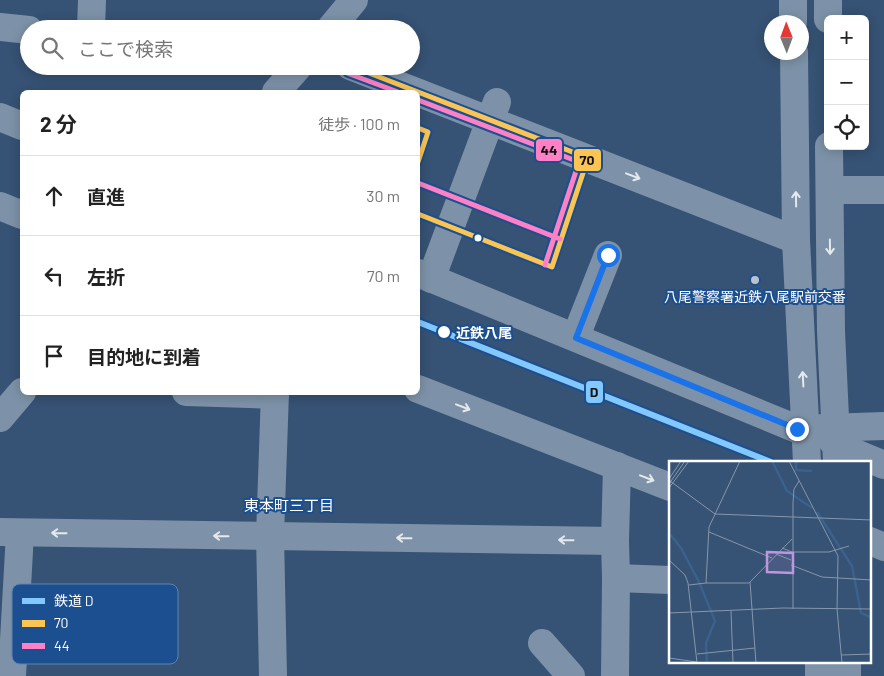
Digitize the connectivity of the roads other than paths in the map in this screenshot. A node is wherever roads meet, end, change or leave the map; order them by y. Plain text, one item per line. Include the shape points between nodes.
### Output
1 (92, 0) edge
2 (354, 0) edge
3 (793, 0) edge
4 (828, 0) edge
5 (793, 15) edge
6 (828, 15) edge
7 (91, 20) edge
8 (337, 20) edge
9 (0, 27) edge
10 (20, 29) edge
11 (794, 60) edge
12 (291, 75) edge
13 (373, 75) edge
14 (278, 90) edge
15 (412, 90) edge
16 (420, 93) edge
17 (497, 102) dead end
18 (0, 117) edge
19 (20, 125) edge
20 (829, 150) edge
21 (830, 190) junction
22 (884, 190) edge
23 (0, 206) edge
24 (20, 214) edge
25 (796, 240) junction
26 (608, 255) dead end
27 (424, 279) edge
28 (576, 331) junction
29 (0, 386) edge
30 (20, 387) edge
31 (420, 390) edge
32 (20, 394) edge
33 (275, 395) edge
34 (805, 410) junction
35 (0, 418) edge
36 (884, 426) edge
37 (836, 454) edge
38 (807, 461) edge
39 (867, 461) edge
40 (617, 466) junction
41 (669, 487) edge
42 (10, 532) edge
43 (270, 536) junction
44 (615, 541) junction
45 (616, 578) junction
46 (669, 580) edge
47 (542, 643) dead end
48 (12, 676) edge
49 (273, 676) edge
50 (571, 676) edge
51 (615, 676) edge

1 - 7 street
2 - 8 street
3 - 5 street
4 - 6 street
9 - 10 street
25 -> 11 street
12 - 14 street
13 -> 15 street
16 -> 25 street
17 - 27 street, bridge
18 - 19 street
20 - 21 street
21 - 22 street
21 -> 37 street
23 - 24 street
34 -> 25 street
26 - 28 street
27 - 28 street, bridge
28 - 36 street, bridge via 797,429
29 - 30 street
31 -> 40 street
32 - 35 street
33 - 43 street
34 - 37 street
34 - 38 street
37 - 39 street
40 -> 41 street
40 - 44 street
43 -> 42 street
42 - 48 street
44 -> 43 street
43 - 49 street
44 - 45 street
45 - 46 street
45 - 51 street
47 - 50 street

